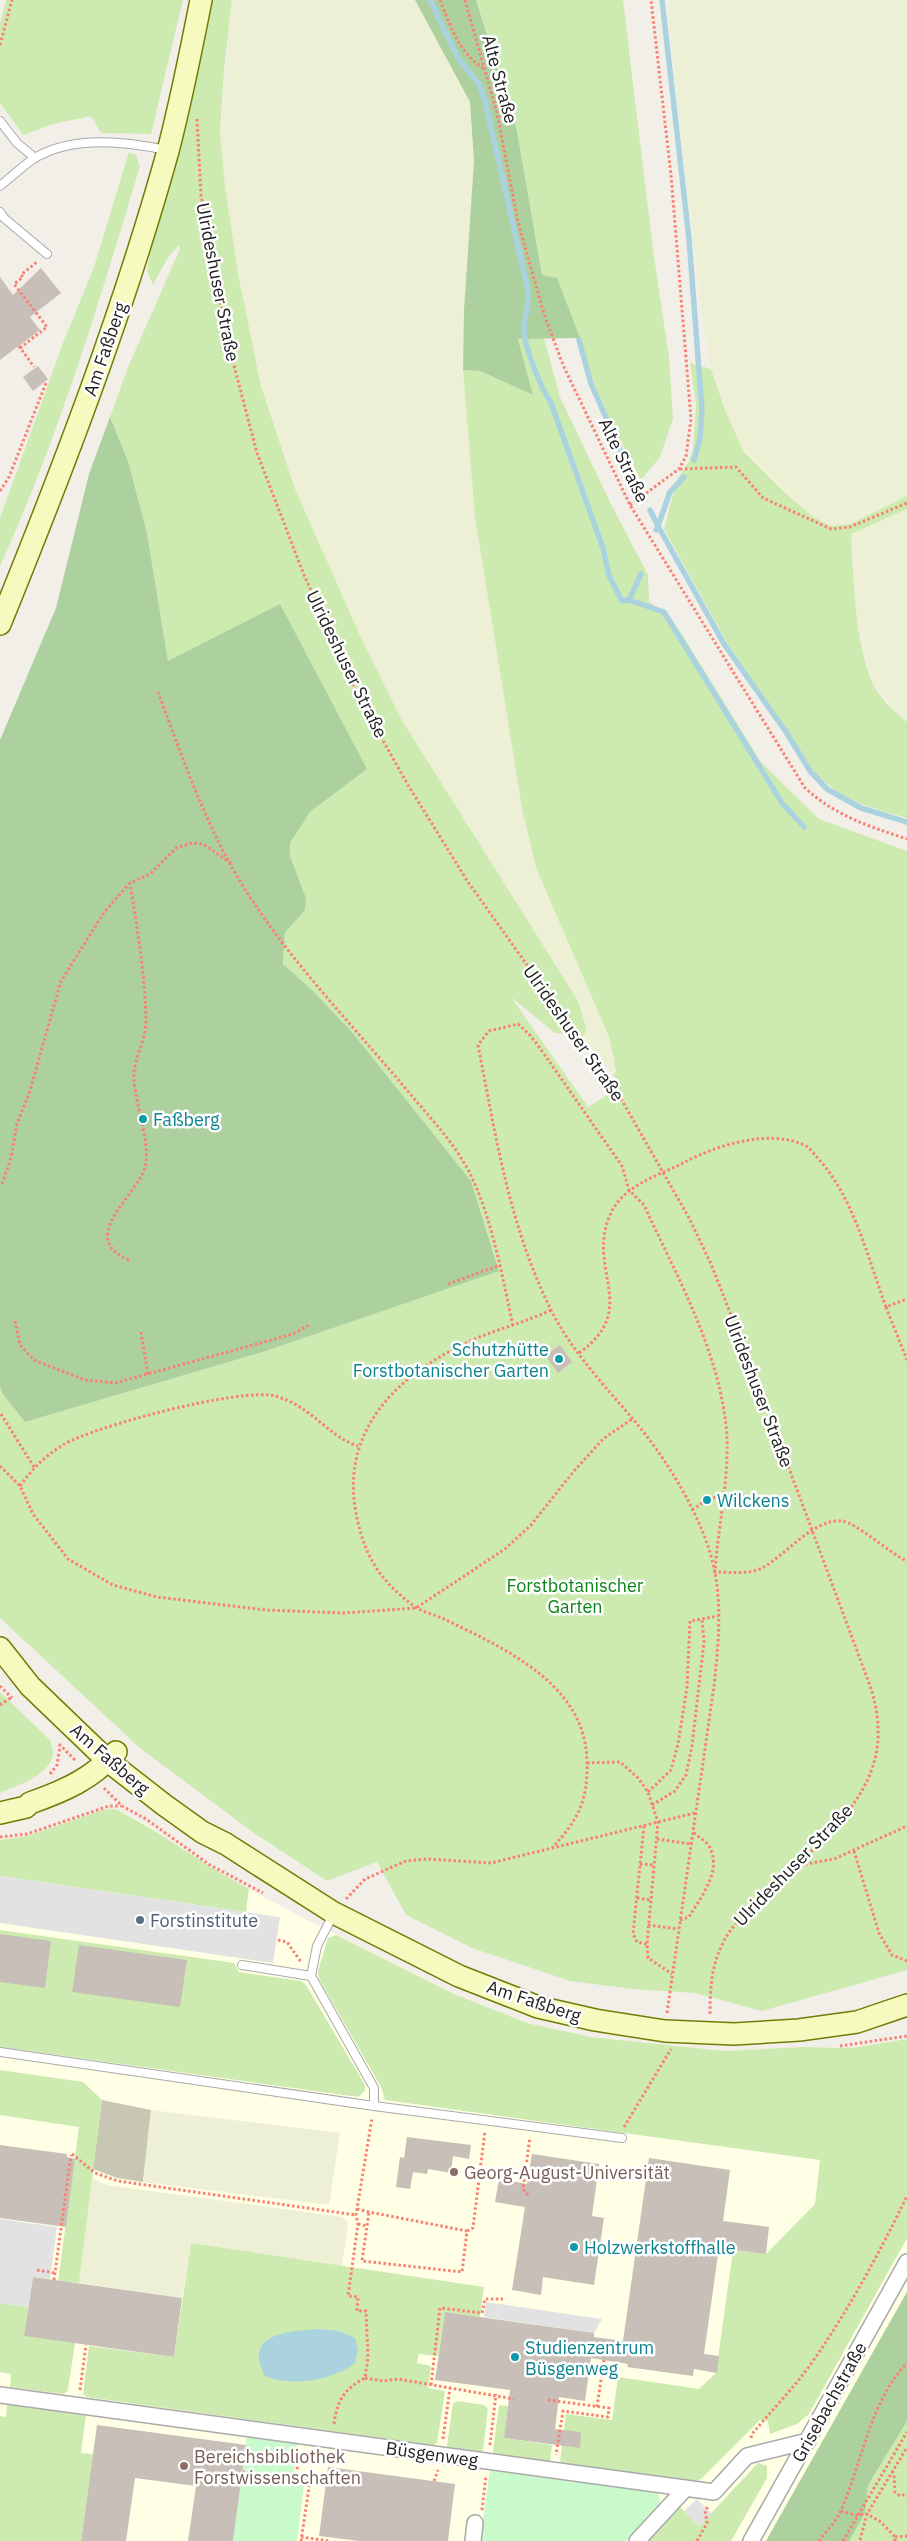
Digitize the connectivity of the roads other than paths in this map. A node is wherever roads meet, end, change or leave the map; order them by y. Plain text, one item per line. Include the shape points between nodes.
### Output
1 (201, 0) edge
2 (0, 121) edge
3 (168, 150) junction
4 (34, 158) junction
5 (0, 186) edge
6 (0, 212) edge
7 (47, 254) road end
8 (0, 624) edge
9 (4, 1653) edge
10 (115, 1760) junction
11 (0, 1812) edge
12 (334, 1913) junction
13 (242, 1965) dead end
14 (311, 1976) junction
15 (907, 2005) edge
16 (907, 2014) edge
17 (876, 2017) junction
18 (0, 2052) edge
19 (374, 2106) junction
20 (622, 2138) dead end
21 (907, 2262) edge
22 (0, 2395) edge
23 (808, 2441) junction
24 (686, 2488) junction
25 (475, 2523) dead end
26 (473, 2541) edge
27 (637, 2541) edge
28 (751, 2541) edge

1 - 3 street, Am Faßberg
2 - 4 lane
3 - 4 lane via 123,142 101,142 65,147
3 - 8 street, Am Faßberg via 103,359
4 - 5 lane
6 - 7 lane
9 - 10 street, Am Faßberg via 38,1680
10 - 11 street via 78,1785 30,1803 26,1808
10 - 12 street, Am Faßberg via 226,1844
12 - 14 lane via 317,1946
12 - 17 street, Am Faßberg via 459,1976 538,2007 612,2023 665,2031 710,2033 799,2030
13 - 14 lane
14 - 19 lane via 374,2088
15 - 17 street, Am Faßberg
16 - 17 street, Am Faßberg
18 - 19 lane
19 - 20 lane
21 - 23 street, Grisebachstraße
22 - 24 street, Büsgenweg
23 - 24 street, Büsgenweg via 747,2456 714,2492
23 - 28 street, Grisebachstraße
24 - 27 street
25 - 26 street

